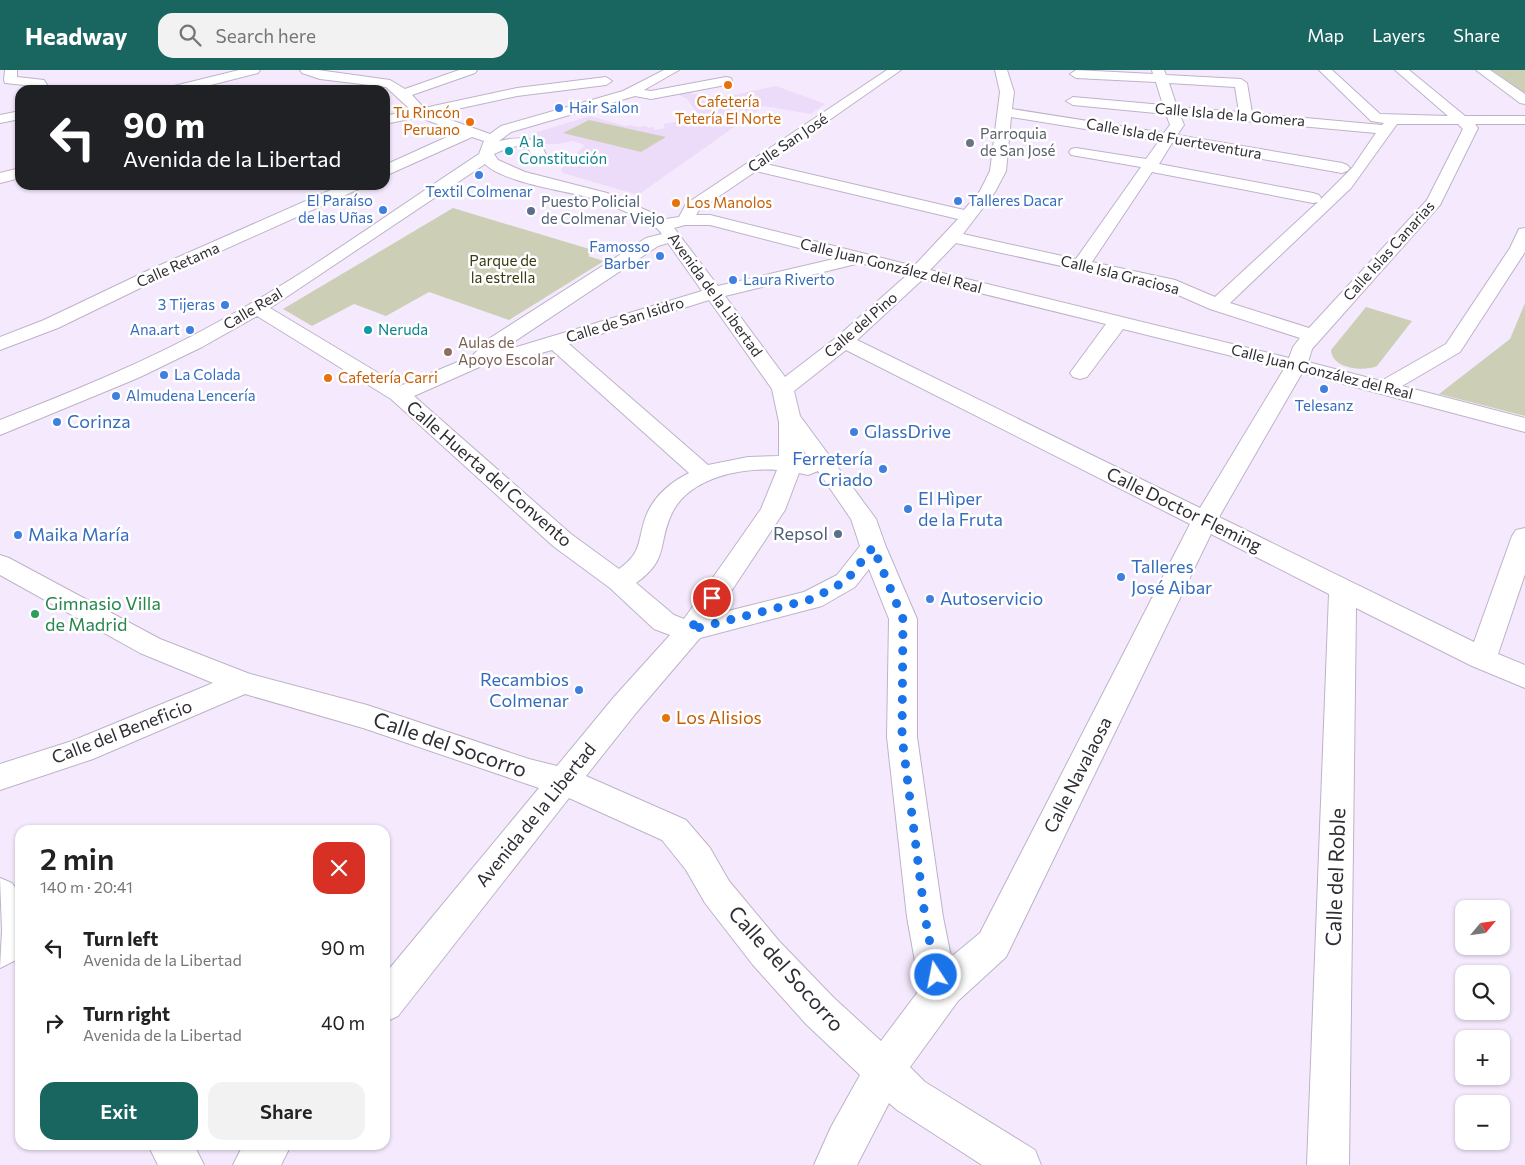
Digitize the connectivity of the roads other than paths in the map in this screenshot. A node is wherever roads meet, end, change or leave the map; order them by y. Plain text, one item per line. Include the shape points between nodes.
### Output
1 (11, 70) edge
2 (254, 70) edge
3 (306, 70) edge
4 (471, 70) edge
5 (673, 70) edge
6 (895, 70) edge
7 (1001, 70) edge
8 (1325, 70) edge
9 (1401, 70) edge
10 (1482, 70) edge
11 (1076, 74) dead end
12 (1160, 74) edge
13 (606, 81) dead end
14 (726, 82) dead end
15 (40, 85) edge
16 (195, 85) edge
17 (1105, 89) junction
18 (403, 94) junction
19 (628, 94) junction
20 (1073, 100) dead end
21 (1525, 100) edge
22 (1172, 110) junction
23 (420, 112) junction
24 (1005, 112) junction
25 (15, 116) edge
26 (1246, 116) junction
27 (0, 119) edge
28 (390, 119) edge
29 (1463, 120) junction
30 (1525, 120) edge
31 (528, 123) junction
32 (1382, 124) junction
33 (471, 132) junction
34 (1169, 138) junction
35 (528, 143) junction
36 (1076, 152) dead end
37 (492, 153) junction
38 (539, 160) junction
39 (754, 166) junction
40 (1150, 166) junction
41 (1342, 168) junction
42 (390, 169) edge
43 (15, 174) edge
44 (0, 178) edge
45 (553, 183) junction
46 (344, 190) edge
47 (1313, 198) junction
48 (968, 216) junction
49 (685, 220) junction
50 (668, 231) junction
51 (1525, 233) edge
52 (952, 237) junction
53 (859, 258) junction
54 (1081, 265) junction
55 (919, 272) junction
56 (714, 293) junction
57 (1209, 301) junction
58 (257, 308) junction
59 (1118, 322) junction
60 (1312, 336) junction
61 (844, 341) junction
62 (555, 342) junction
63 (0, 344) edge
64 (480, 360) junction
65 (1296, 366) junction
66 (1080, 373) dead end
67 (1386, 387) junction
68 (783, 389) junction
69 (399, 394) junction
70 (791, 419) junction
71 (1525, 425) edge
72 (0, 428) edge
73 (791, 462) junction
74 (704, 474) junction
75 (839, 486) junction
76 (1205, 520) junction
77 (1525, 536) edge
78 (873, 547) junction
79 (0, 564) edge
80 (619, 582) junction
81 (1344, 589) junction
82 (690, 630) junction
83 (1482, 659) junction
84 (1525, 677) edge
85 (243, 684) junction
86 (0, 777) edge
87 (564, 781) junction
88 (0, 894) edge
89 (15, 920) edge
90 (15, 941) edge
91 (0, 951) edge
92 (940, 994) junction
93 (390, 997) edge
94 (884, 1070) junction
95 (172, 1150) edge
96 (266, 1150) edge
97 (183, 1165) edge
98 (254, 1165) edge
99 (835, 1165) edge
100 (1020, 1165) edge
101 (1328, 1165) edge

1 - 15 street via 10,80
2 - 16 street
3 - 18 street via 320,75 390,84
4 - 18 street
5 - 19 street
6 - 39 street, Calle San José
7 - 24 street, Calle del Pino via 1007,92
8 - 32 street
9 - 29 street
10 - 21 street
11 - 17 street
12 - 17 street
12 - 22 street
12 - 26 street via 1241,83
13 - 23 street via 516,92
14 - 19 street via 651,94
17 - 20 street, Calle Isla de la Gomera
17 - 22 street, Calle Isla de la Gomera
18 - 23 street
19 - 31 street, Calle Real
22 - 26 street, Calle Isla de la Gomera
22 - 34 street via 1177,125
23 - 28 street
23 - 33 street, Avenida de la Libertad
24 - 34 street, Calle Isla de Fuerteventura
24 - 48 street, Calle del Pino via 998,171
25 - 27 street
26 - 32 street, Calle Isla de la Gomera
29 - 30 street, Calle Isla de la Gomera
29 - 32 street, Calle Isla de la Gomera
29 - 60 street, Calle Islas Canarias via 1471,128 1434,202
31 - 35 street via 524,135
31 - 37 street, Calle Real via 506,129
32 - 41 street
32 - 57 street via 1358,171 1346,185
33 - 37 street, Avenida de la Libertad
33 - 42 street
34 - 40 street
34 - 41 street, Calle Isla de Fuerteventura
35 - 37 street via 506,143
35 - 38 street via 540,154
36 - 40 street
37 - 38 street via 525,167
37 - 45 street, Avenida de la Libertad via 530,179
37 - 58 street, Calle Real
38 - 45 street
39 - 48 street
39 - 49 street, Calle San José via 692,207
40 - 47 street
40 - 54 street
41 - 47 street
43 - 44 street
45 - 50 street, Avenida de la Libertad via 639,210
46 - 63 street, Calle Retama via 51,324
47 - 57 street via 1215,288
48 - 52 street, Calle del Pino
49 - 50 street, Calle Juan González del Real
49 - 53 street, Calle Juan González del Real via 710,220
50 - 56 street, Avenida de la Libertad
50 - 64 street, Calle Juan González del Real via 497,342
51 - 67 street via 1519,248 1453,348
52 - 54 street, Calle Isla Graciosa
52 - 55 street, Calle del Pino
53 - 55 street, Calle Juan González del Real
53 - 56 street, Calle de San Isidro
54 - 57 street, Calle Isla Graciosa via 1168,284
55 - 59 street, Calle Juan González del Real
55 - 61 street, Calle del Pino
56 - 62 street, Calle de San Isidro
56 - 68 street, Avenida de la Libertad
57 - 60 street, Calle Isla Graciosa
58 - 69 street, Calle Huerta del Convento
58 - 72 street, Calle Real via 186,348 100,389
59 - 65 street, Calle Juan González del Real
59 - 66 street
60 - 65 street, Calle Islas Canarias via 1302,347
61 - 68 street, Calle del Pino
61 - 76 street, Calle Doctor Fleming
62 - 64 street, Calle de San Isidro via 513,355
62 - 74 street
64 - 69 street
65 - 67 street, Calle Juan González del Real
65 - 76 street, Calle Navalaosa
67 - 71 street, Calle Juan González del Real
68 - 70 street, Avenida de la Libertad
69 - 80 street, Calle Huerta del Convento via 562,540
70 - 73 street, Avenida de la Libertad
70 - 75 street, Avenida de la Libertad via 810,440
73 - 74 street via 761,462
73 - 75 street, Avenida de la Libertad via 811,468
73 - 82 street, Avenida de la Libertad via 773,510
74 - 80 street via 674,492 660,511 645,562
75 - 78 street, Avenida de la Libertad via 863,514
76 - 81 street, Calle Doctor Fleming
76 - 92 street, Calle Navalaosa via 992,945
77 - 83 street
78 - 82 street via 846,581 812,599
78 - 92 street, Avenida de la Libertad via 903,619 902,737 925,917
79 - 85 street, Calle del Socorro via 150,646
80 - 82 street, Calle Huerta del Convento via 664,622
81 - 83 street, Calle Doctor Fleming
81 - 101 street, Calle del Roble
82 - 87 street, Avenida de la Libertad
83 - 84 street, Calle Doctor Fleming
85 - 86 street, Calle del Beneficio via 82,750
85 - 87 street, Calle del Socorro via 367,717
87 - 93 street, Avenida de la Libertad
87 - 94 street, Calle del Socorro via 674,830 698,859 717,892 766,953 820,1011
88 - 89 street
90 - 91 street
92 - 94 street, Calle Navalaosa
94 - 99 street, Calle Navalaosa
94 - 100 street, Calle del Socorro via 911,1096
95 - 97 street
96 - 98 street

